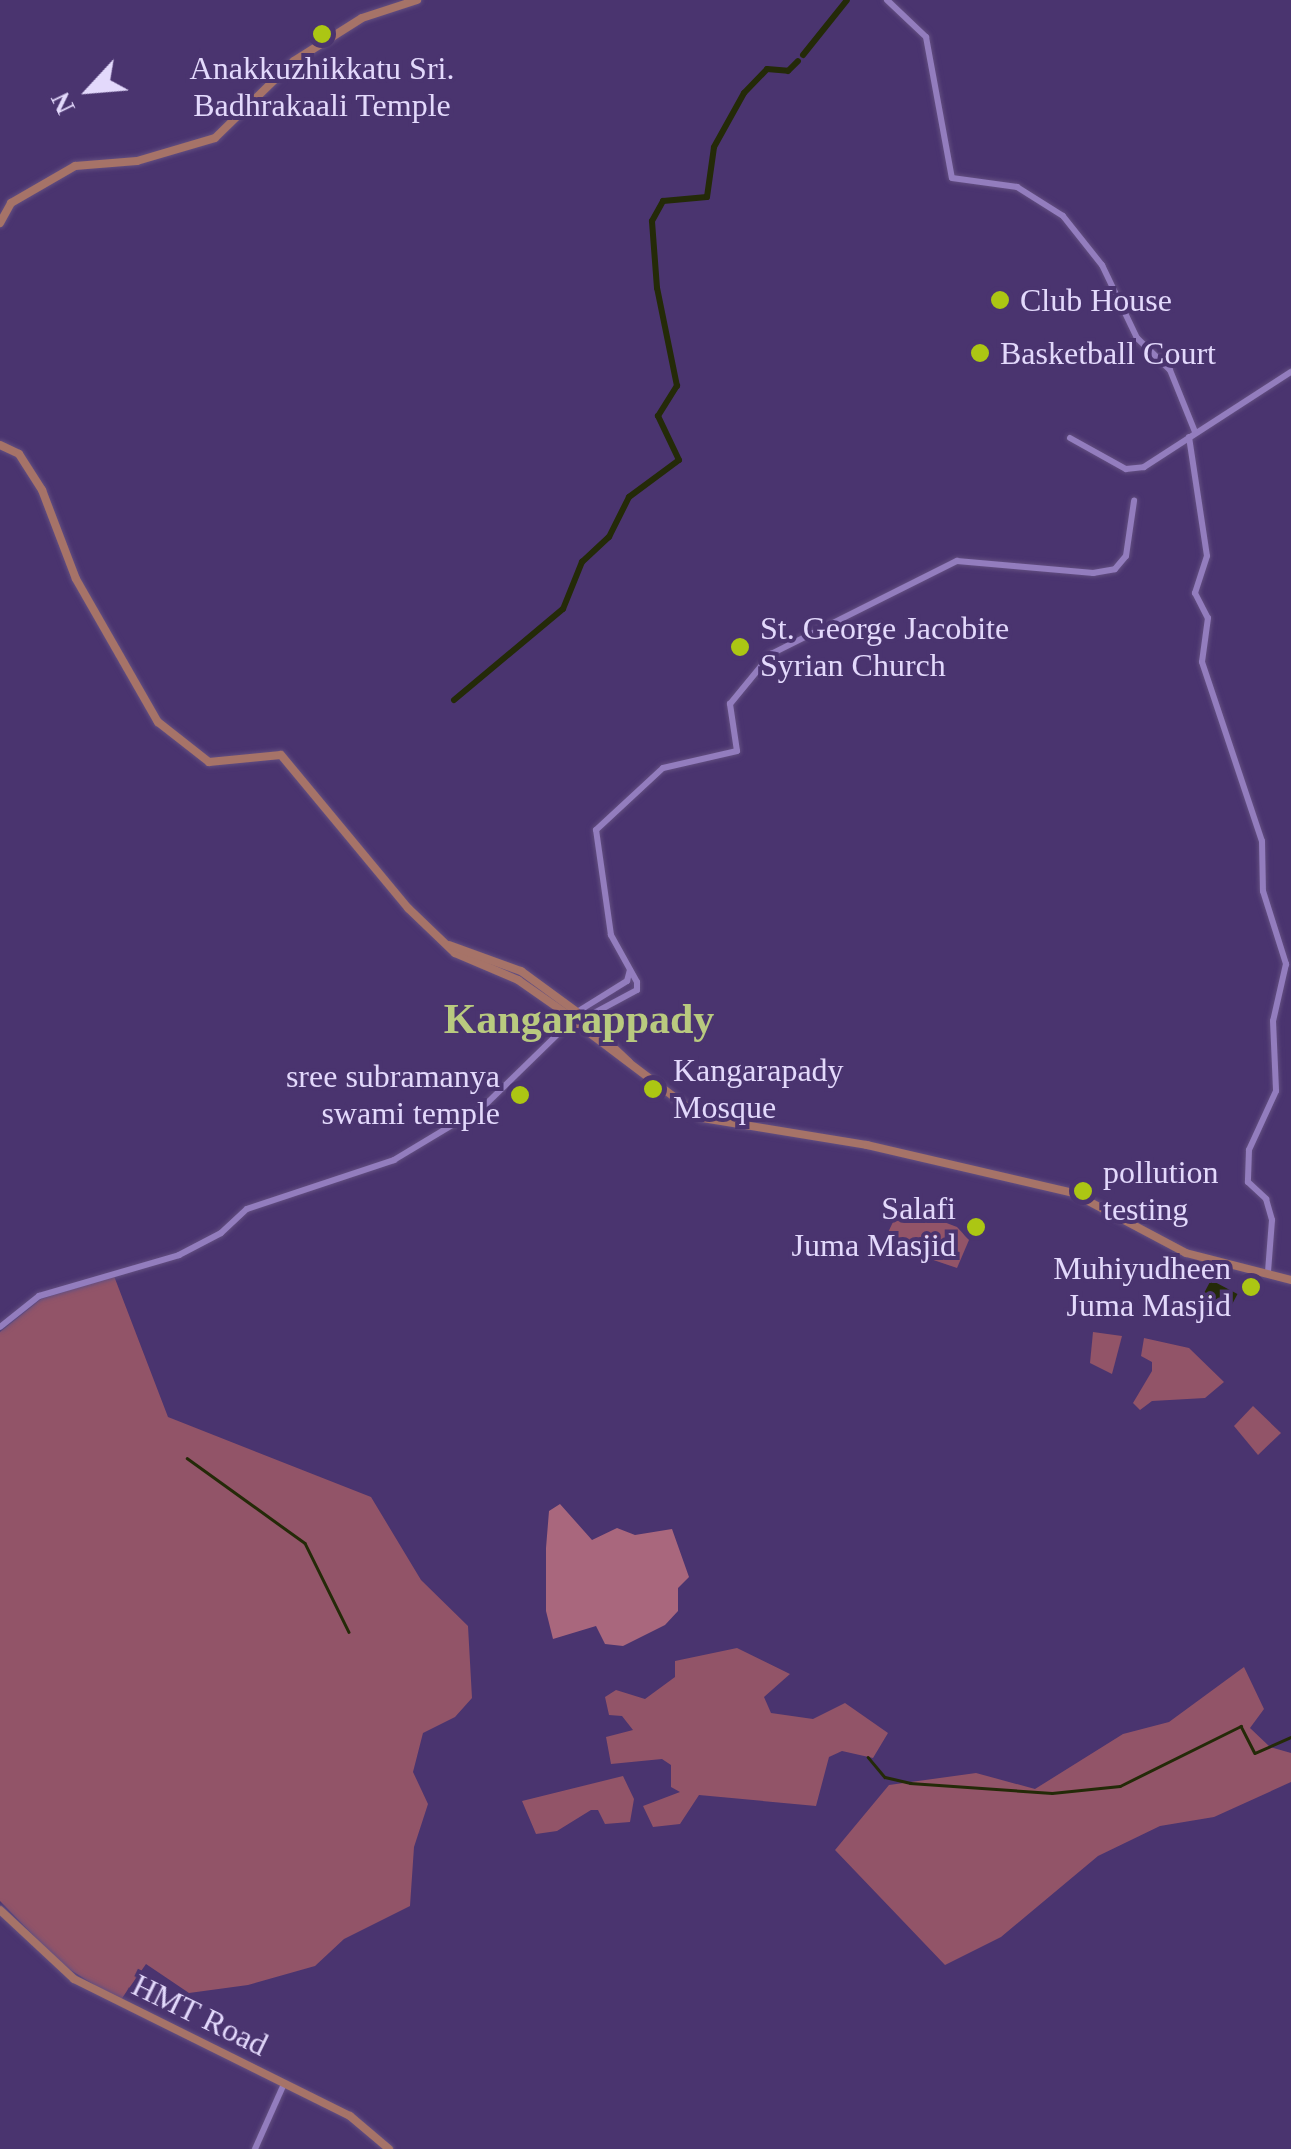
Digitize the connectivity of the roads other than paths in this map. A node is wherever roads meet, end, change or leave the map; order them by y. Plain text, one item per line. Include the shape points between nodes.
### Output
1 (417, 0) edge
2 (887, 0) edge
3 (0, 222) edge
4 (1291, 372) edge
5 (1192, 434) junction
6 (1070, 438) dead end
7 (0, 445) edge
8 (1134, 501) dead end
9 (630, 968) junction
10 (575, 1020) junction
11 (1268, 1272) junction
12 (1291, 1280) edge
13 (0, 1327) edge
14 (0, 1910) edge
15 (284, 2084) junction
16 (255, 2149) edge
17 (389, 2149) edge

1 - 3 main road via 362,18 304,54 215,138 137,161 75,166 11,203
2 - 5 street via 926,37 952,178 1017,187 1067,220 1102,266 1137,338 1170,370
4 - 5 street
5 - 6 street via 1158,460 1126,469
5 - 11 street via 1207,556 1195,593 1208,618 1202,662 1262,841 1263,892 1286,964 1273,1021 1276,1091 1249,1150 1248,1182 1266,1200 1272,1220
7 - 10 main road via 19,454 42,490 76,579 158,722 209,762 281,755 408,908 449,944 521,971
8 - 9 street via 1126,556 1115,568 1094,573 954,562 771,654 730,704 737,751 663,768 596,830 612,935
9 - 10 street via 627,981
9 - 10 street via 636,990
10 - 11 main road via 702,1118 867,1145 1073,1193 1186,1253
10 - 13 street via 484,1106 394,1160 248,1208 221,1234 179,1255 40,1296
11 - 12 main road
14 - 15 main road, HMT Road via 74,1979
15 - 16 street
15 - 17 main road, HMT Road via 358,2120

